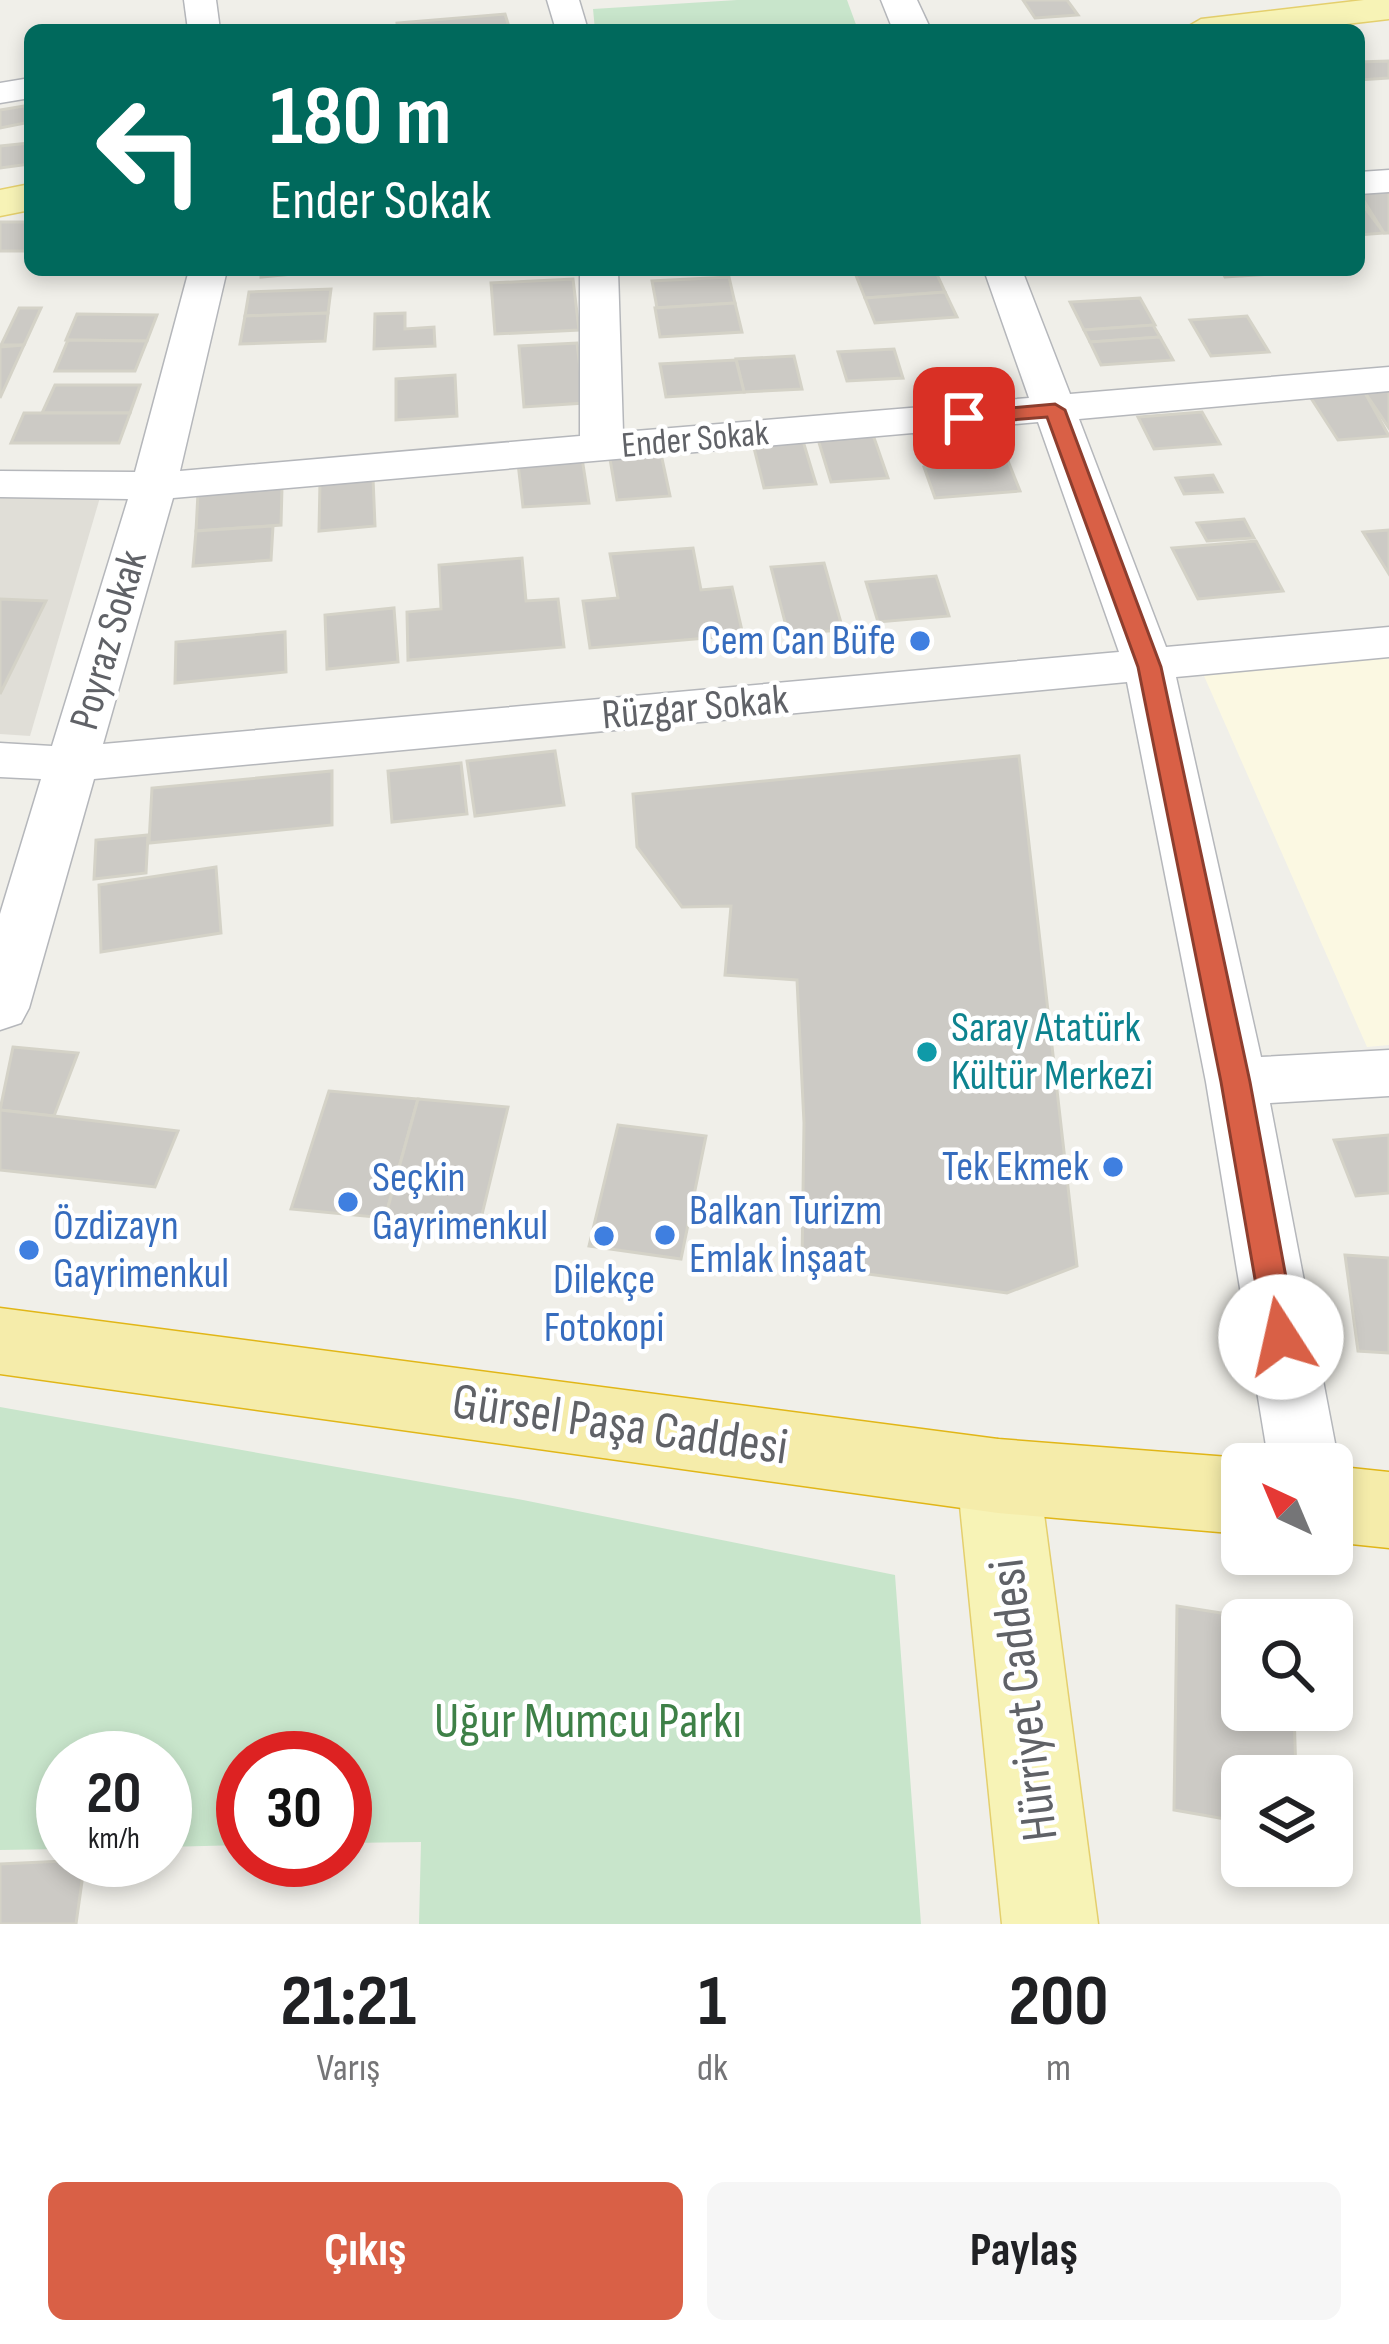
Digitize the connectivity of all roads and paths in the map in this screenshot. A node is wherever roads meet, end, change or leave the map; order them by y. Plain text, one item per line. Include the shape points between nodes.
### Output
1 (1389, 3) edge
2 (1243, 24) edge
3 (206, 276) edge
4 (599, 276) edge
5 (1006, 276) edge
6 (1389, 379) edge
7 (1055, 410) junction
8 (602, 448) junction
9 (0, 484) edge
10 (154, 486) junction
11 (1389, 642) edge
12 (1149, 667) junction
13 (0, 760) edge
14 (72, 764) junction
15 (0, 1008) edge
16 (1389, 1073) edge
17 (1236, 1082) junction
18 (0, 1341) edge
19 (1300, 1443) edge
20 (998, 1476) junction
21 (1221, 1494) edge
22 (1353, 1506) edge
23 (1389, 1510) edge
24 (1051, 1924) edge

1 - 2 main road
3 - 10 street, Poyraz Sokak
4 - 8 street
5 - 7 street
6 - 7 street, Ender Sokak
7 - 8 street, Ender Sokak
7 - 12 street
8 - 10 street, Ender Sokak
9 - 10 street, Ender Sokak
10 - 14 street, Poyraz Sokak
11 - 12 street, Rüzgar Sokak
12 - 14 street, Rüzgar Sokak
12 - 17 street
13 - 14 street, Rüzgar Sokak
14 - 15 street, Poyraz Sokak
16 - 17 street
17 - 19 street
18 - 20 highway, Gürsel Paşa Caddesi
20 - 21 highway, Gürsel Paşa Caddesi
20 - 24 main road, Hürriyet Caddesi
22 - 23 highway

